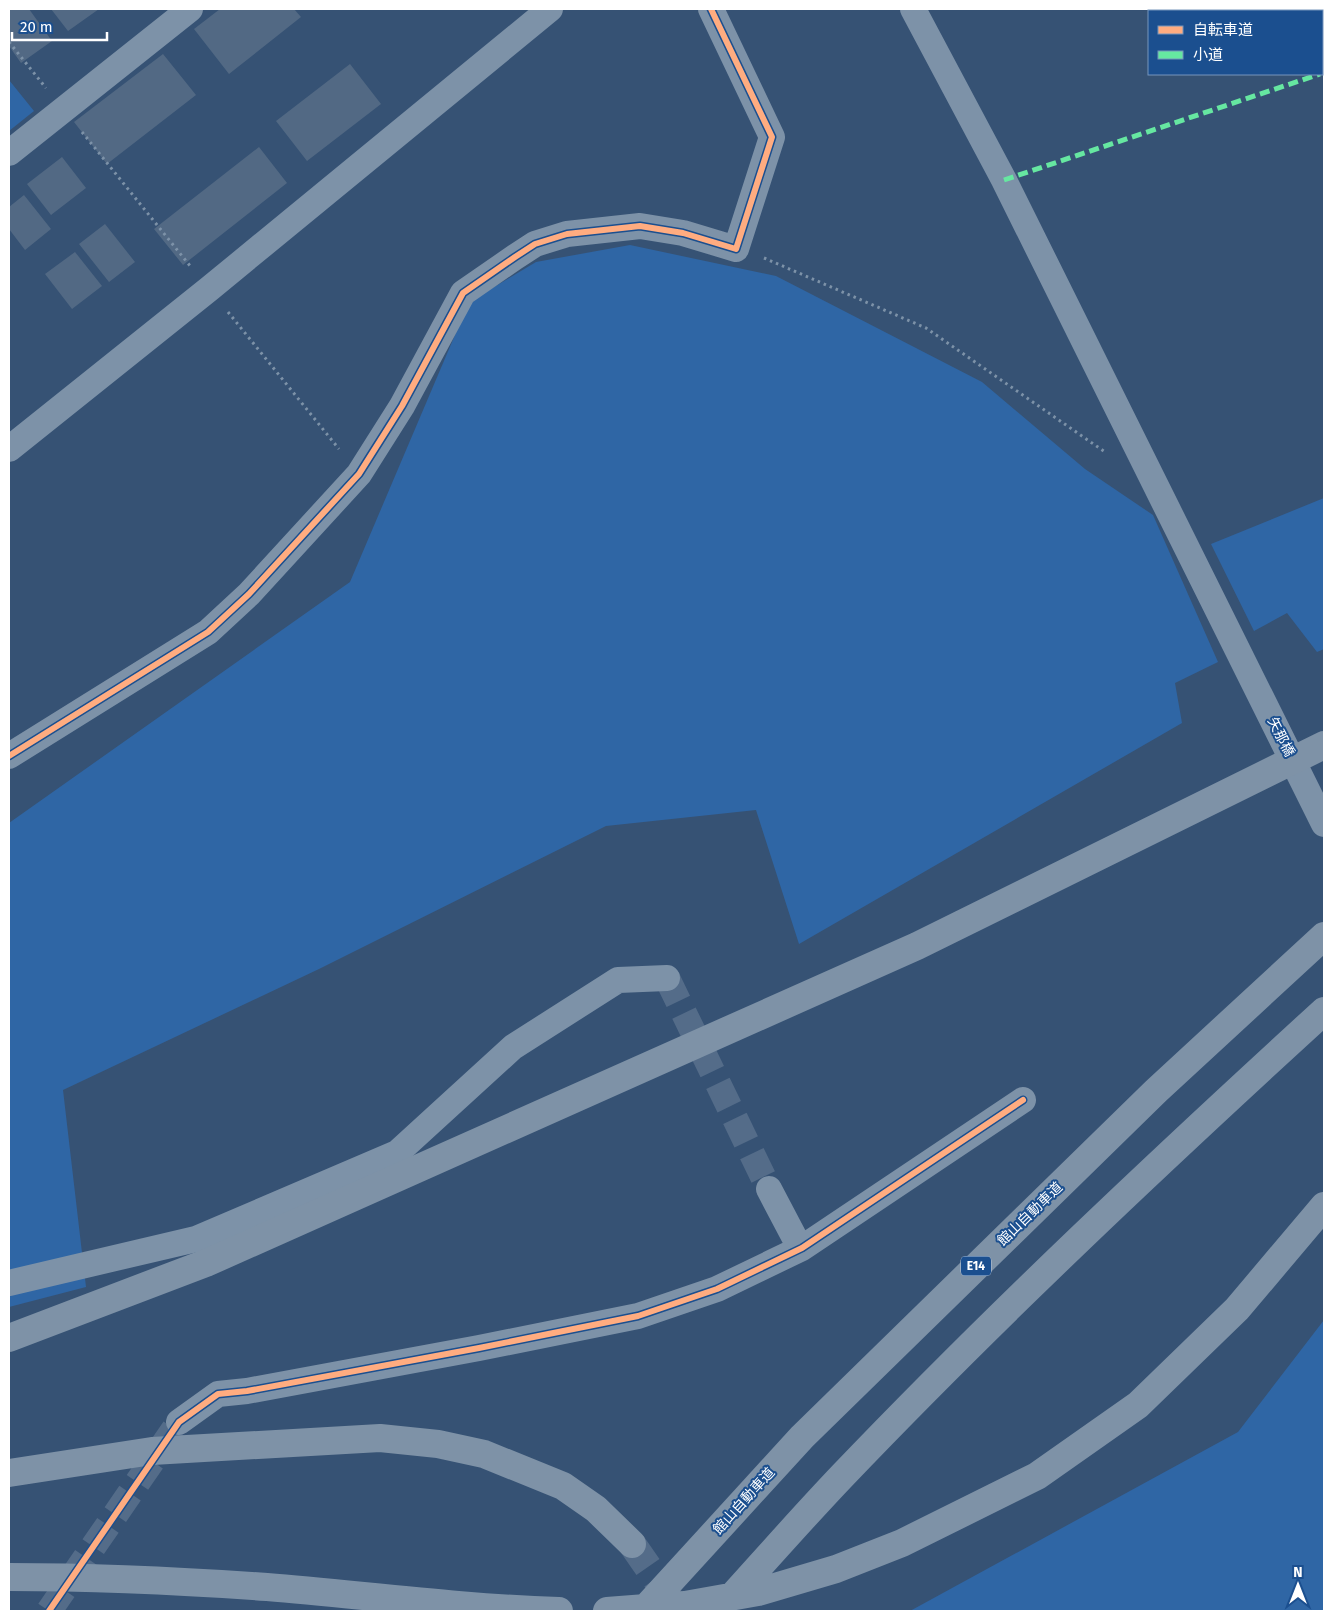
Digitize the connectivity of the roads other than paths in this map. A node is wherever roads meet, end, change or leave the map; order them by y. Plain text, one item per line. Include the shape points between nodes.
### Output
1 (190, 9) edge
2 (550, 9) edge
3 (711, 9) edge
4 (913, 9) edge
5 (9, 153) edge
6 (9, 449) edge
7 (1324, 745) edge
8 (9, 756) edge
9 (1324, 824) edge
10 (1324, 936) edge
11 (667, 978) dead end
12 (1324, 1011) edge
13 (1023, 1100) dead end
14 (769, 1190) tunnel mouth
15 (1324, 1206) edge
16 (800, 1248) junction
17 (9, 1283) edge
18 (9, 1338) edge
19 (179, 1422) tunnel mouth
20 (9, 1473) edge
21 (632, 1544) tunnel mouth
22 (9, 1577) edge
23 (558, 1611) edge
24 (607, 1611) edge
25 (643, 1611) edge
26 (719, 1611) edge

1 - 5 street
2 - 6 street
3 - 8 street via 772,138 736,248 682,233 640,226 588,231 536,244 463,293 402,406 360,474 249,594 208,632
4 - 9 street, 矢那橋 via 1004,180
7 - 18 highway via 917,946 206,1263
10 - 25 highway, 館山自動車道 / E14 via 1156,1091 829,1410
11 - 17 street via 618,980 513,1047 397,1153 196,1239
12 - 26 highway via 1193,1131 993,1323 843,1475
13 - 16 street
14 - 16 street
15 - 24 highway via 1237,1310 1138,1405 1037,1476 902,1543 836,1568 758,1592 685,1605
16 - 19 street via 717,1290 638,1316 218,1394
20 - 21 highway via 152,1451 380,1438 438,1444 484,1454 564,1486 596,1509
22 - 23 highway via 111,1578 268,1588 500,1610

